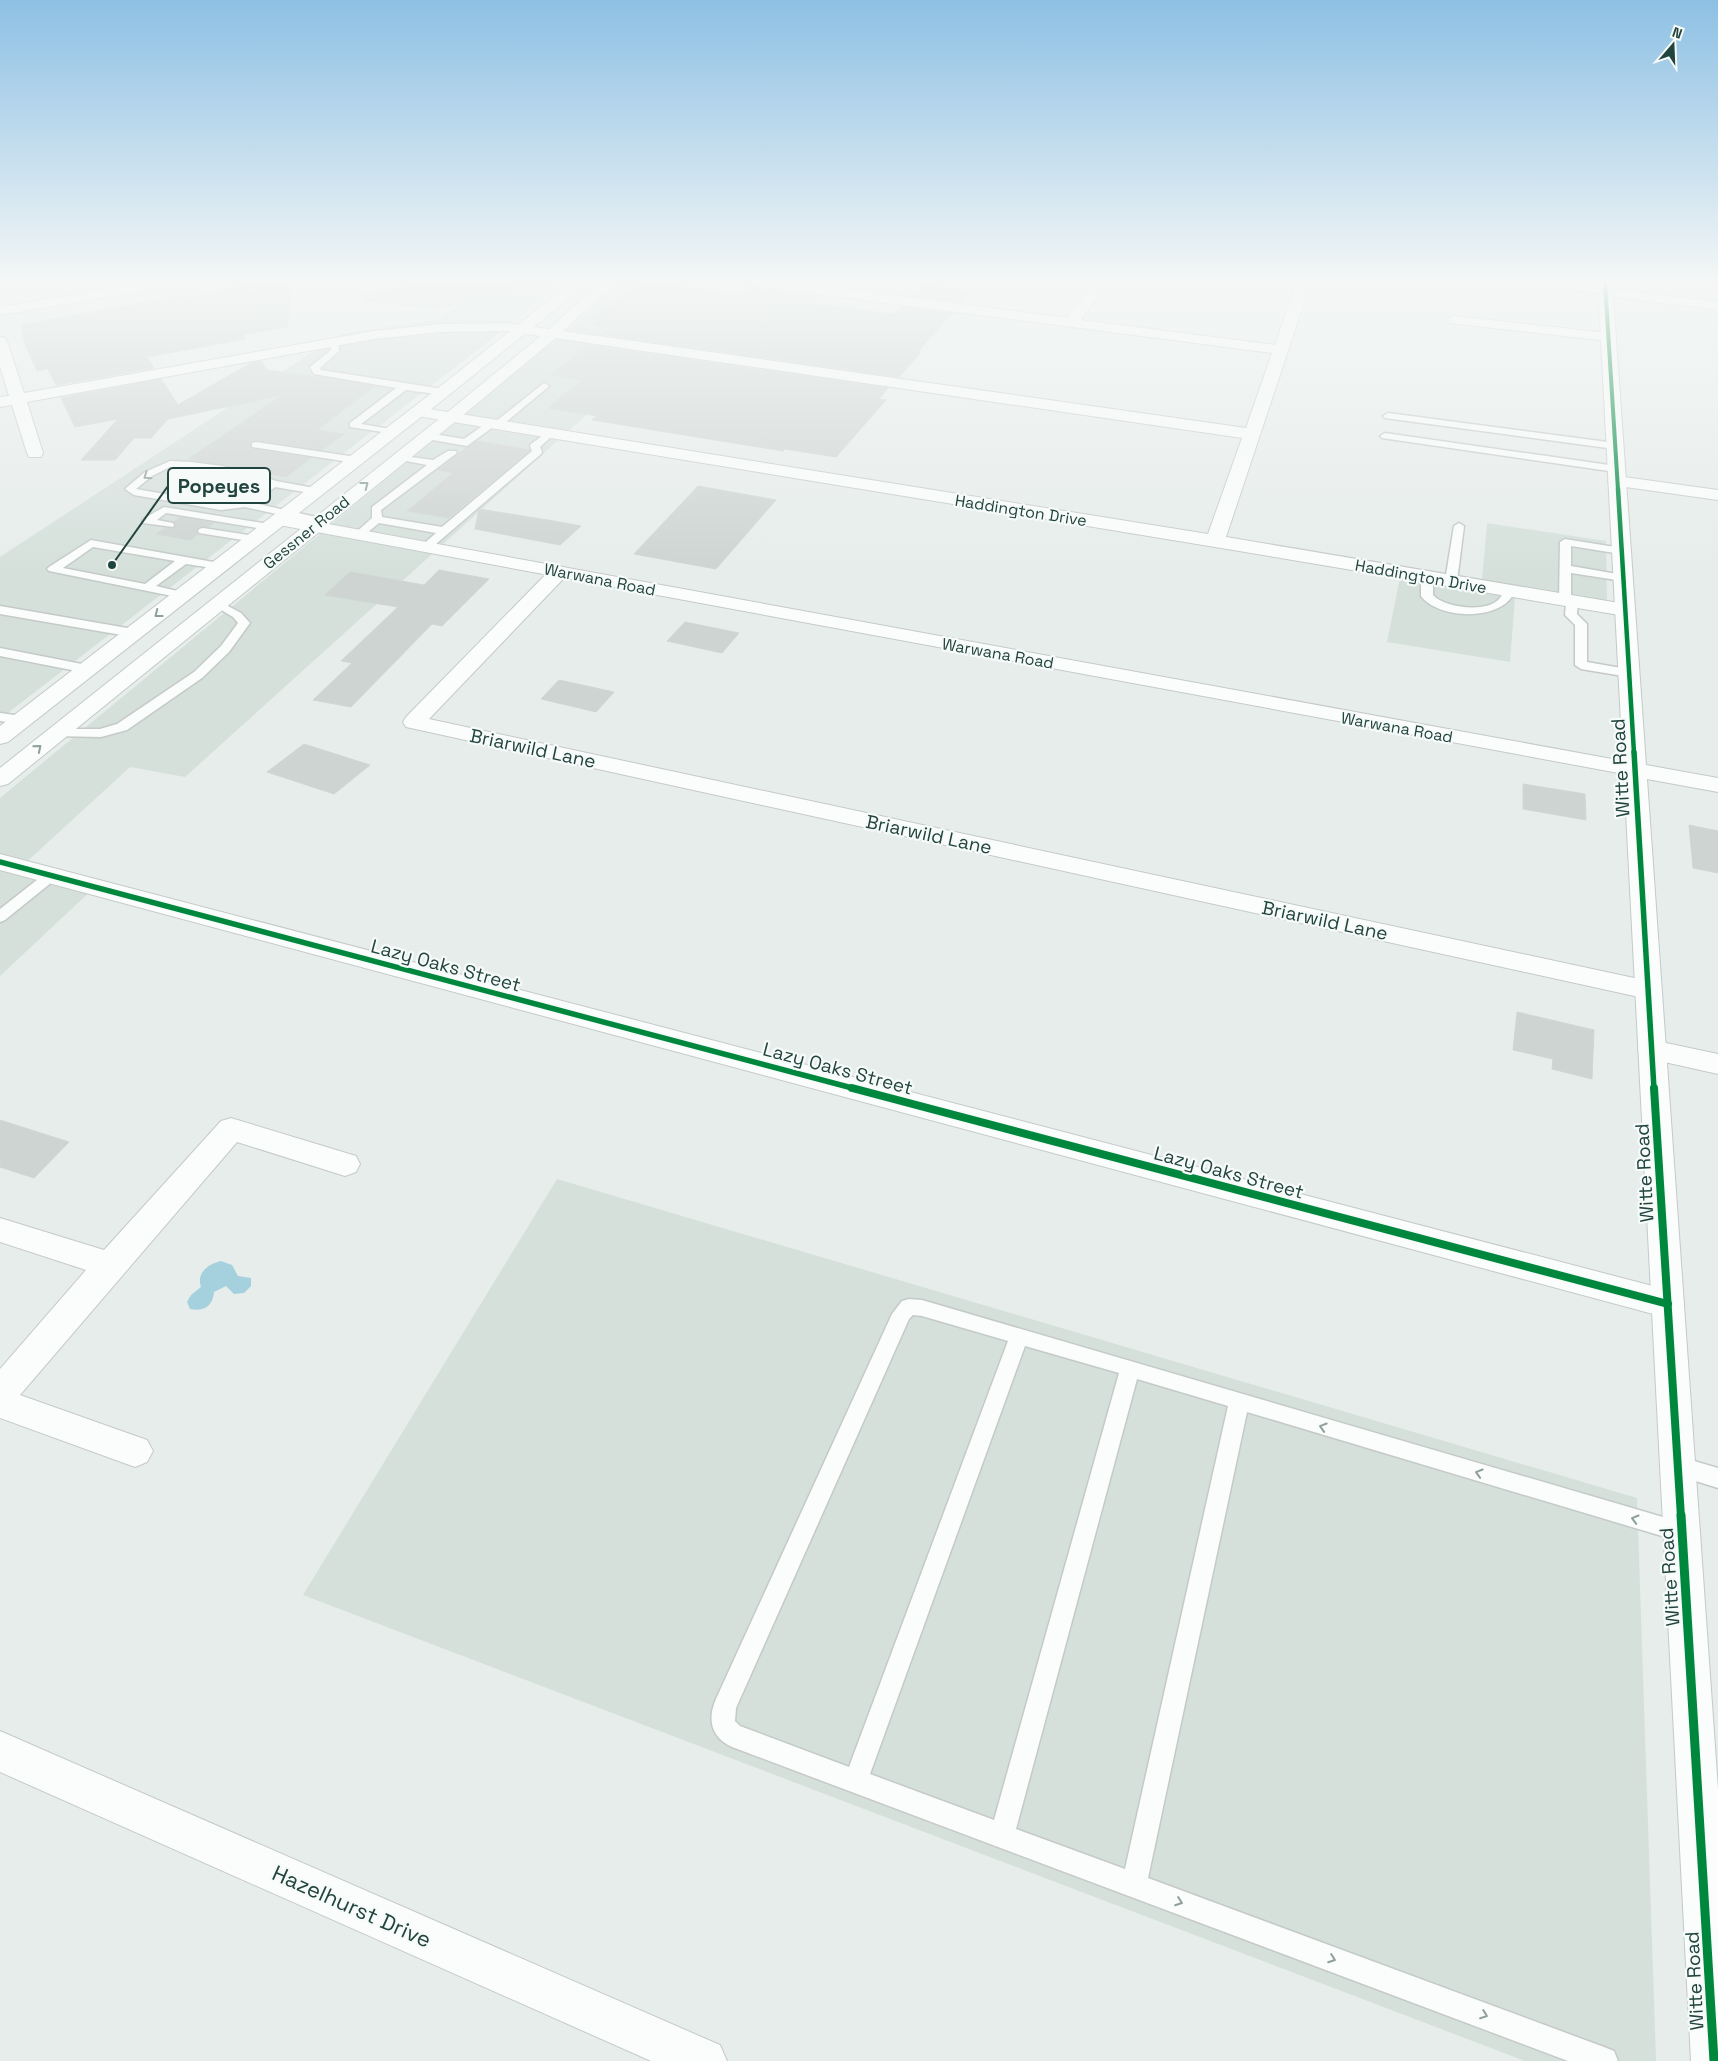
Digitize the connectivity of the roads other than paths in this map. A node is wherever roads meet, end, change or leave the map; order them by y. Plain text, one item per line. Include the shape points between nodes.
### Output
1 (12, 378) edge
2 (134, 378) edge
3 (353, 378) edge
4 (460, 378) edge
5 (499, 378) edge
6 (861, 378) edge
7 (1270, 378) edge
8 (1611, 378) edge
9 (544, 386) dead end
10 (404, 387) junction
11 (443, 392) junction
12 (18, 399) junction
13 (0, 402) edge
14 (417, 412) junction
15 (1388, 416) dead end
16 (450, 418) junction
17 (494, 425) junction
18 (392, 432) junction
19 (549, 434) junction
20 (1251, 434) junction
21 (427, 436) junction
22 (1385, 436) dead end
23 (256, 445) dead end
24 (35, 453) dead end
25 (452, 453) dead end
26 (400, 457) junction
27 (356, 460) junction
28 (435, 463) junction
29 (1616, 466) junction
30 (273, 484) junction
31 (316, 491) junction
32 (1718, 495) edge
33 (245, 504) junction
34 (378, 519) junction
35 (228, 520) junction
36 (147, 521) joint
37 (317, 523) junction
38 (169, 525) dead end
39 (272, 525) junction
40 (1459, 526) dead end
41 (446, 531) junction
42 (358, 535) junction
43 (1216, 541) junction
44 (426, 547) junction
45 (184, 560) junction
46 (1622, 564) junction
47 (219, 566) junction
48 (1565, 569) junction
49 (559, 572) junction
50 (1428, 577) junction
51 (1452, 581) junction
52 (147, 588) junction
53 (1509, 591) junction
54 (182, 595) junction
55 (1569, 601) junction
56 (217, 604) junction
57 (0, 610) edge
58 (1625, 610) junction
59 (133, 633) junction
60 (0, 652) edge
61 (87, 669) junction
62 (1629, 672) junction
63 (0, 716) edge
64 (22, 720) junction
65 (57, 732) junction
66 (0, 737) edge
67 (1635, 771) junction
68 (0, 778) edge
69 (1718, 785) edge
70 (0, 862) edge
71 (52, 875) junction
72 (0, 917) edge
73 (1648, 990) junction
74 (1652, 1050) junction
75 (1718, 1064) edge
76 (345, 1164) dead end
77 (0, 1230) edge
78 (110, 1265) junction
79 (1668, 1304) junction
80 (1019, 1337) junction
81 (1130, 1368) junction
82 (0, 1393) edge
83 (1239, 1402) junction
84 (0, 1403) edge
85 (135, 1451) dead end
86 (1678, 1466) junction
87 (1718, 1478) edge
88 (1682, 1532) junction
89 (0, 1751) edge
90 (856, 1780) junction
91 (1002, 1836) junction
92 (1134, 1885) junction
93 (704, 2061) edge
94 (1604, 2061) edge
95 (1714, 2061) edge

1 - 12 street
2 - 12 street
3 - 10 lane
4 - 11 street, Gessner Road
5 - 16 street, Gessner Road
6 - 20 street
7 - 20 street
8 - 29 street, Witte Road
9 - 17 lane
10 - 11 lane
10 - 18 lane via 353,425
11 - 14 street, Gessner Road
12 - 13 street
12 - 24 street
14 - 16 street, Haddington Drive
14 - 18 street, Gessner Road
15 - 29 lane
16 - 17 street, Haddington Drive
16 - 21 street, Gessner Road
17 - 19 street, Haddington Drive
17 - 21 lane via 465,443
18 - 27 street, Gessner Road
19 - 41 lane via 535,446 537,452
19 - 43 street, Haddington Drive
20 - 43 street
21 - 26 street, Gessner Road
22 - 29 lane
23 - 27 lane
25 - 28 lane
26 - 28 lane
37 -> 26 street, Gessner Road
27 - 31 street, Gessner Road
28 - 34 lane via 376,509
29 - 32 street
29 - 46 street, Witte Road
30 - 31 lane
30 - 33 lane
30 -> 33 lane via 250,475 175,464 162,466 130,489 221,507
31 - 39 street, Gessner Road
33 - 39 lane
34 - 41 lane
34 - 42 lane
35 - 36 lane via 164,510
35 - 39 lane
35 - 39 lane via 208,532
36 - 38 lane
37 - 39 street, Warwana Road
37 - 42 street, Warwana Road
37 - 56 street, Gessner Road
39 - 47 street, Gessner Road
40 - 51 lane
41 - 44 lane
42 - 44 street, Warwana Road
43 - 50 street, Haddington Drive
44 - 49 street, Warwana Road
45 - 47 lane
45 - 52 lane
45 - 52 lane via 91,543 53,569
46 - 48 lane
46 - 48 lane via 1566,542
46 - 58 street, Witte Road
47 - 54 street, Gessner Road
48 - 55 lane
49 - 67 street, Warwana Road
49 - 73 street, Briarwild Lane via 414,722
50 - 51 street, Haddington Drive
50 - 53 lane via 1427,596 1432,602 1458,610 1477,611 1494,607 1504,602
51 - 53 street, Haddington Drive
52 - 54 lane
53 - 55 street, Haddington Drive
54 -> 59 street, Gessner Road
55 - 58 street, Haddington Drive
55 - 62 lane via 1571,615 1581,624 1581,665
56 - 65 street, Gessner Road
56 - 65 lane via 237,615 244,623 225,649 198,674 122,727 101,733
57 - 59 lane
58 - 62 street, Witte Road
59 - 61 street, Gessner Road
60 - 61 lane
61 - 64 street, Gessner Road
62 - 67 street, Witte Road
63 - 64 lane
64 - 66 street, Gessner Road
68 -> 65 street, Gessner Road
67 - 69 street, Warwana Road
67 - 73 street, Witte Road
70 - 71 street, Lazy Oaks Street
71 - 72 lane
71 - 79 street, Lazy Oaks Street
73 - 74 street, Witte Road
74 - 75 street
74 - 79 street, Witte Road
76 - 78 street via 231,1129
77 - 78 street
78 - 82 street
79 - 86 street, Witte Road
80 - 81 lane
80 - 90 lane
80 - 90 lane via 922,1308 909,1307 902,1314 724,1707 723,1726 732,1734
81 - 83 lane
81 - 91 lane
88 -> 83 lane
83 - 92 lane
84 - 85 street
86 - 87 lane
86 - 88 street, Witte Road
88 - 95 street, Witte Road
89 - 93 street, Hazelhurst Drive
90 - 91 lane
91 - 92 lane
92 -> 94 lane

